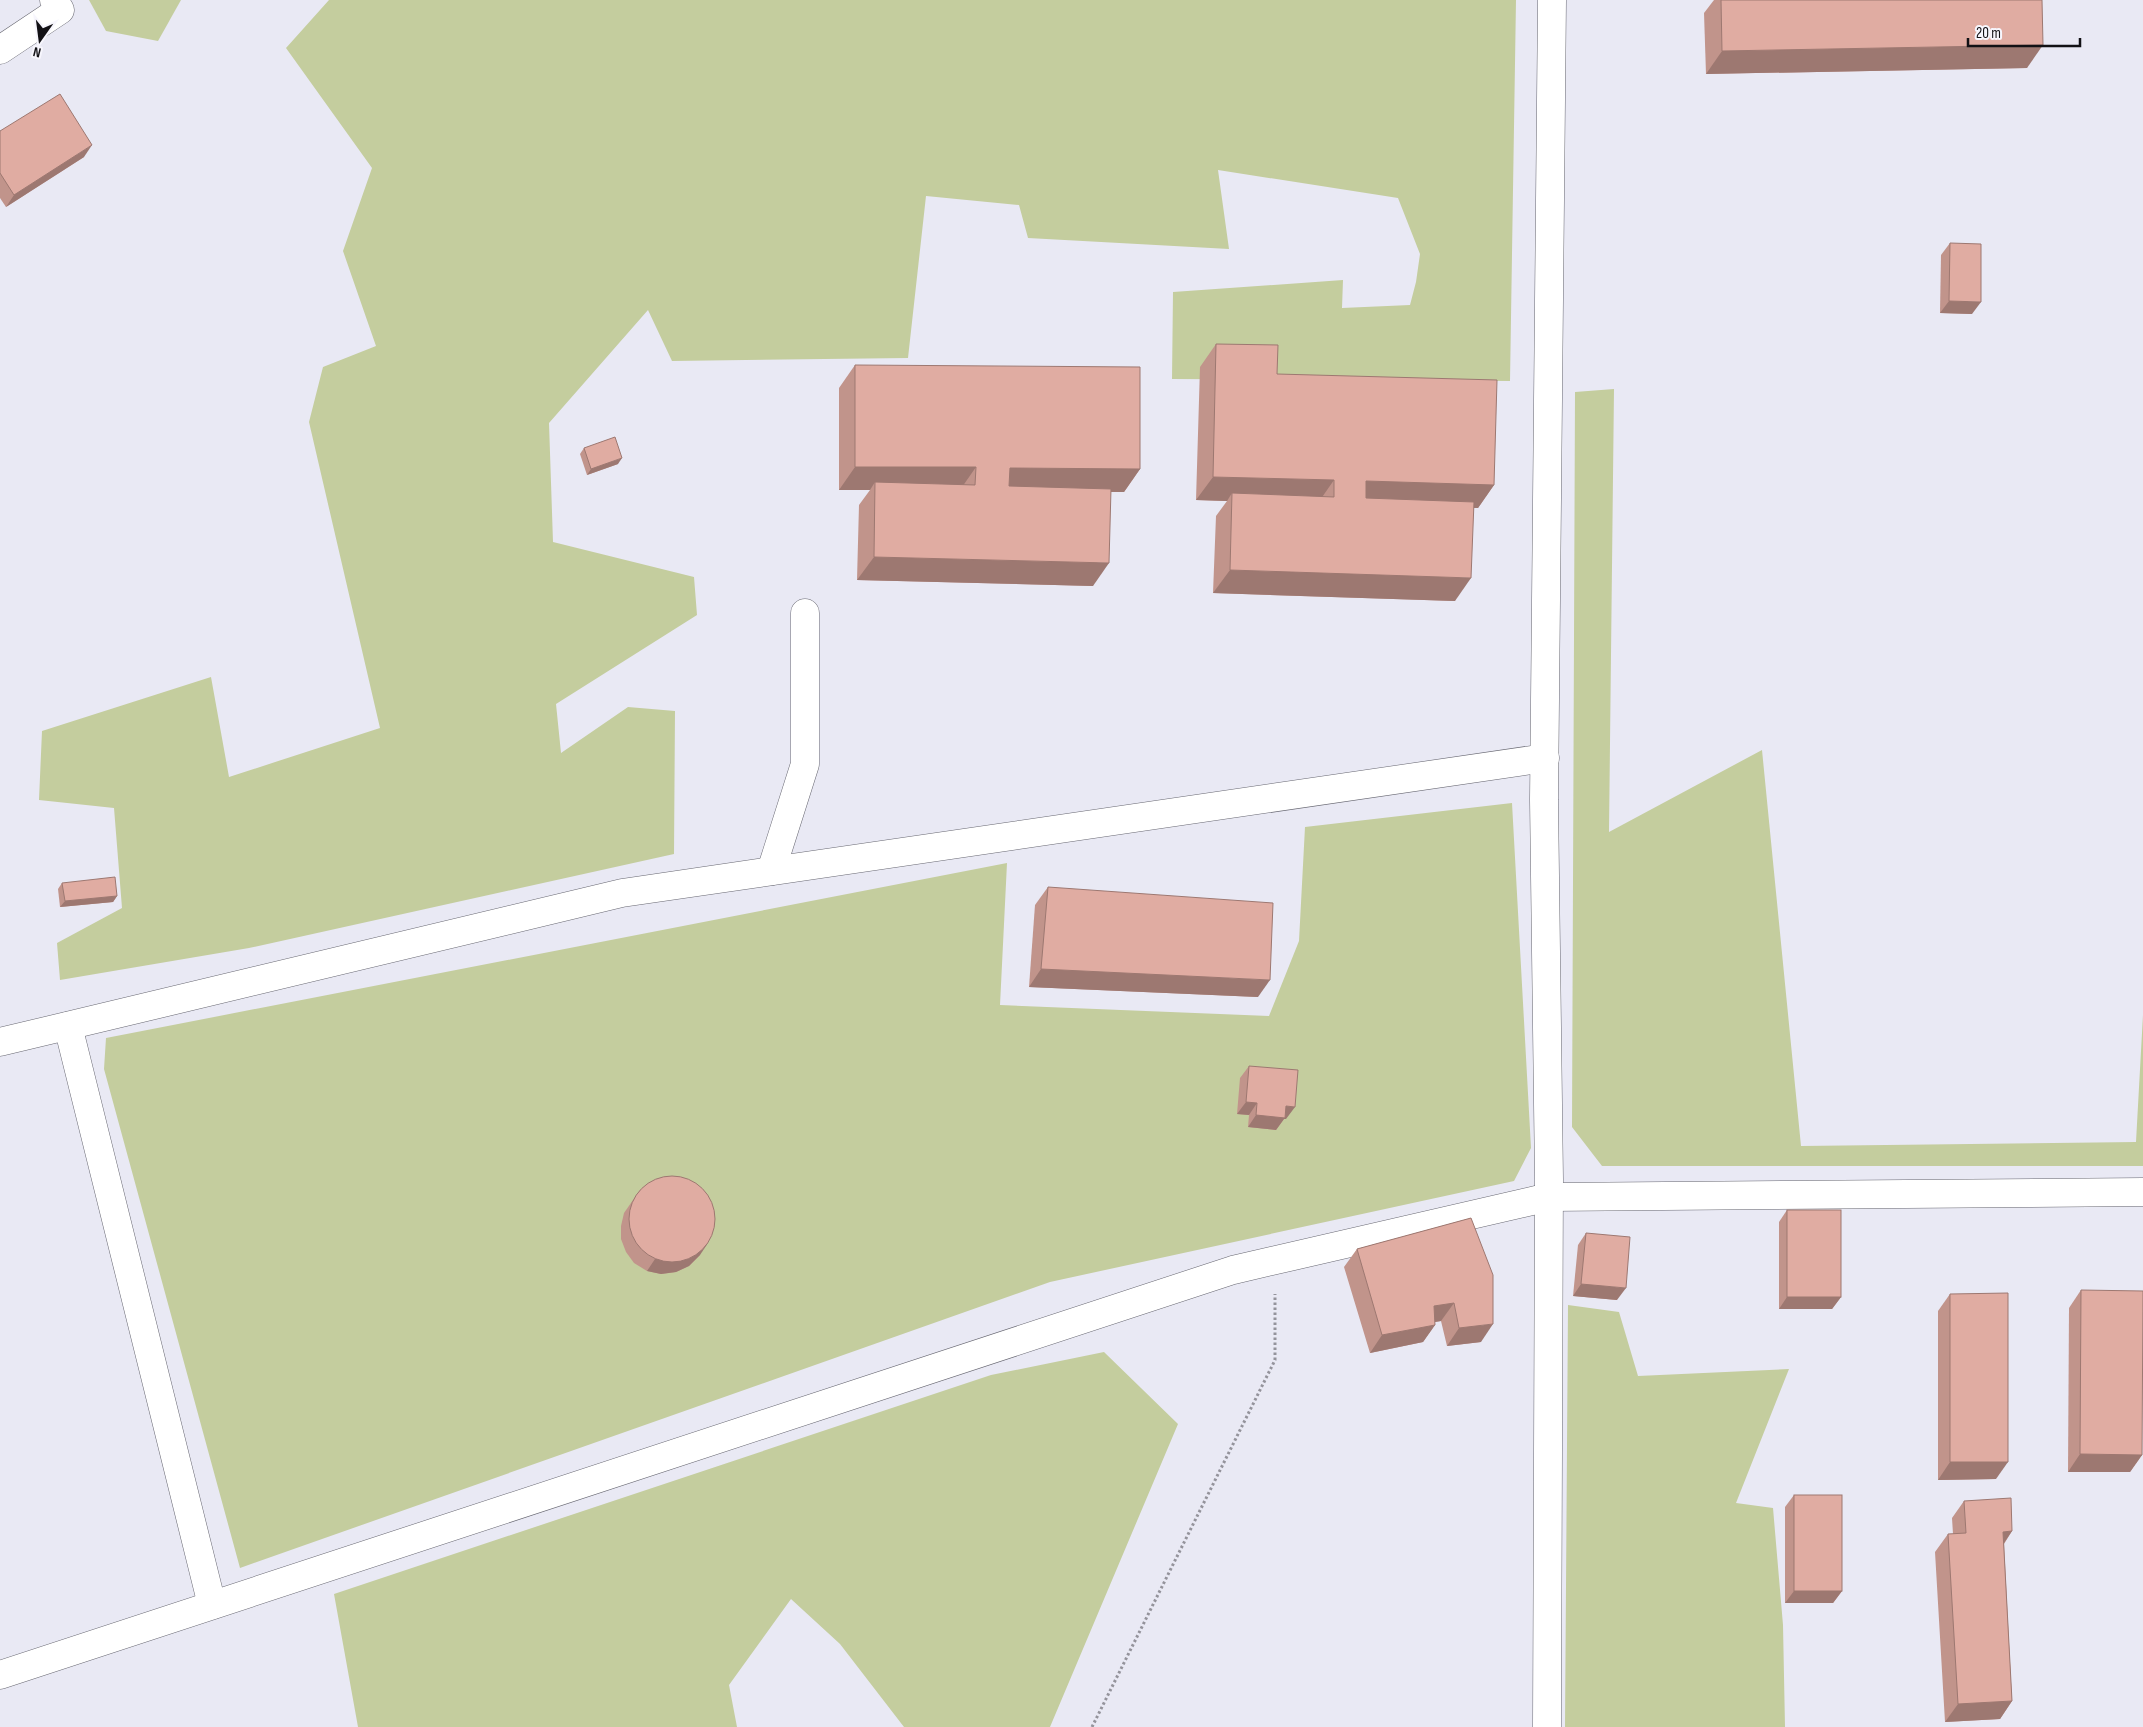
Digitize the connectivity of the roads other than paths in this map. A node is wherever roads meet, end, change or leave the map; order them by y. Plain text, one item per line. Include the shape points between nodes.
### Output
1 (54, 0) edge
2 (1552, 0) edge
3 (0, 50) edge
4 (805, 613) dead end
5 (1545, 758) junction
6 (771, 871) junction
7 (68, 1026) junction
8 (0, 1042) edge
9 (2143, 1192) edge
10 (1549, 1197) junction
11 (212, 1606) junction
12 (0, 1675) edge
13 (1547, 1727) edge

1 - 3 street via 60,10
2 - 5 street
4 - 6 street via 805,764
5 - 6 street
5 - 10 street
6 - 7 street via 622,893
7 - 8 street
7 - 11 street
9 - 10 street
10 - 11 street via 1223,1274
10 - 13 street
11 - 12 street

